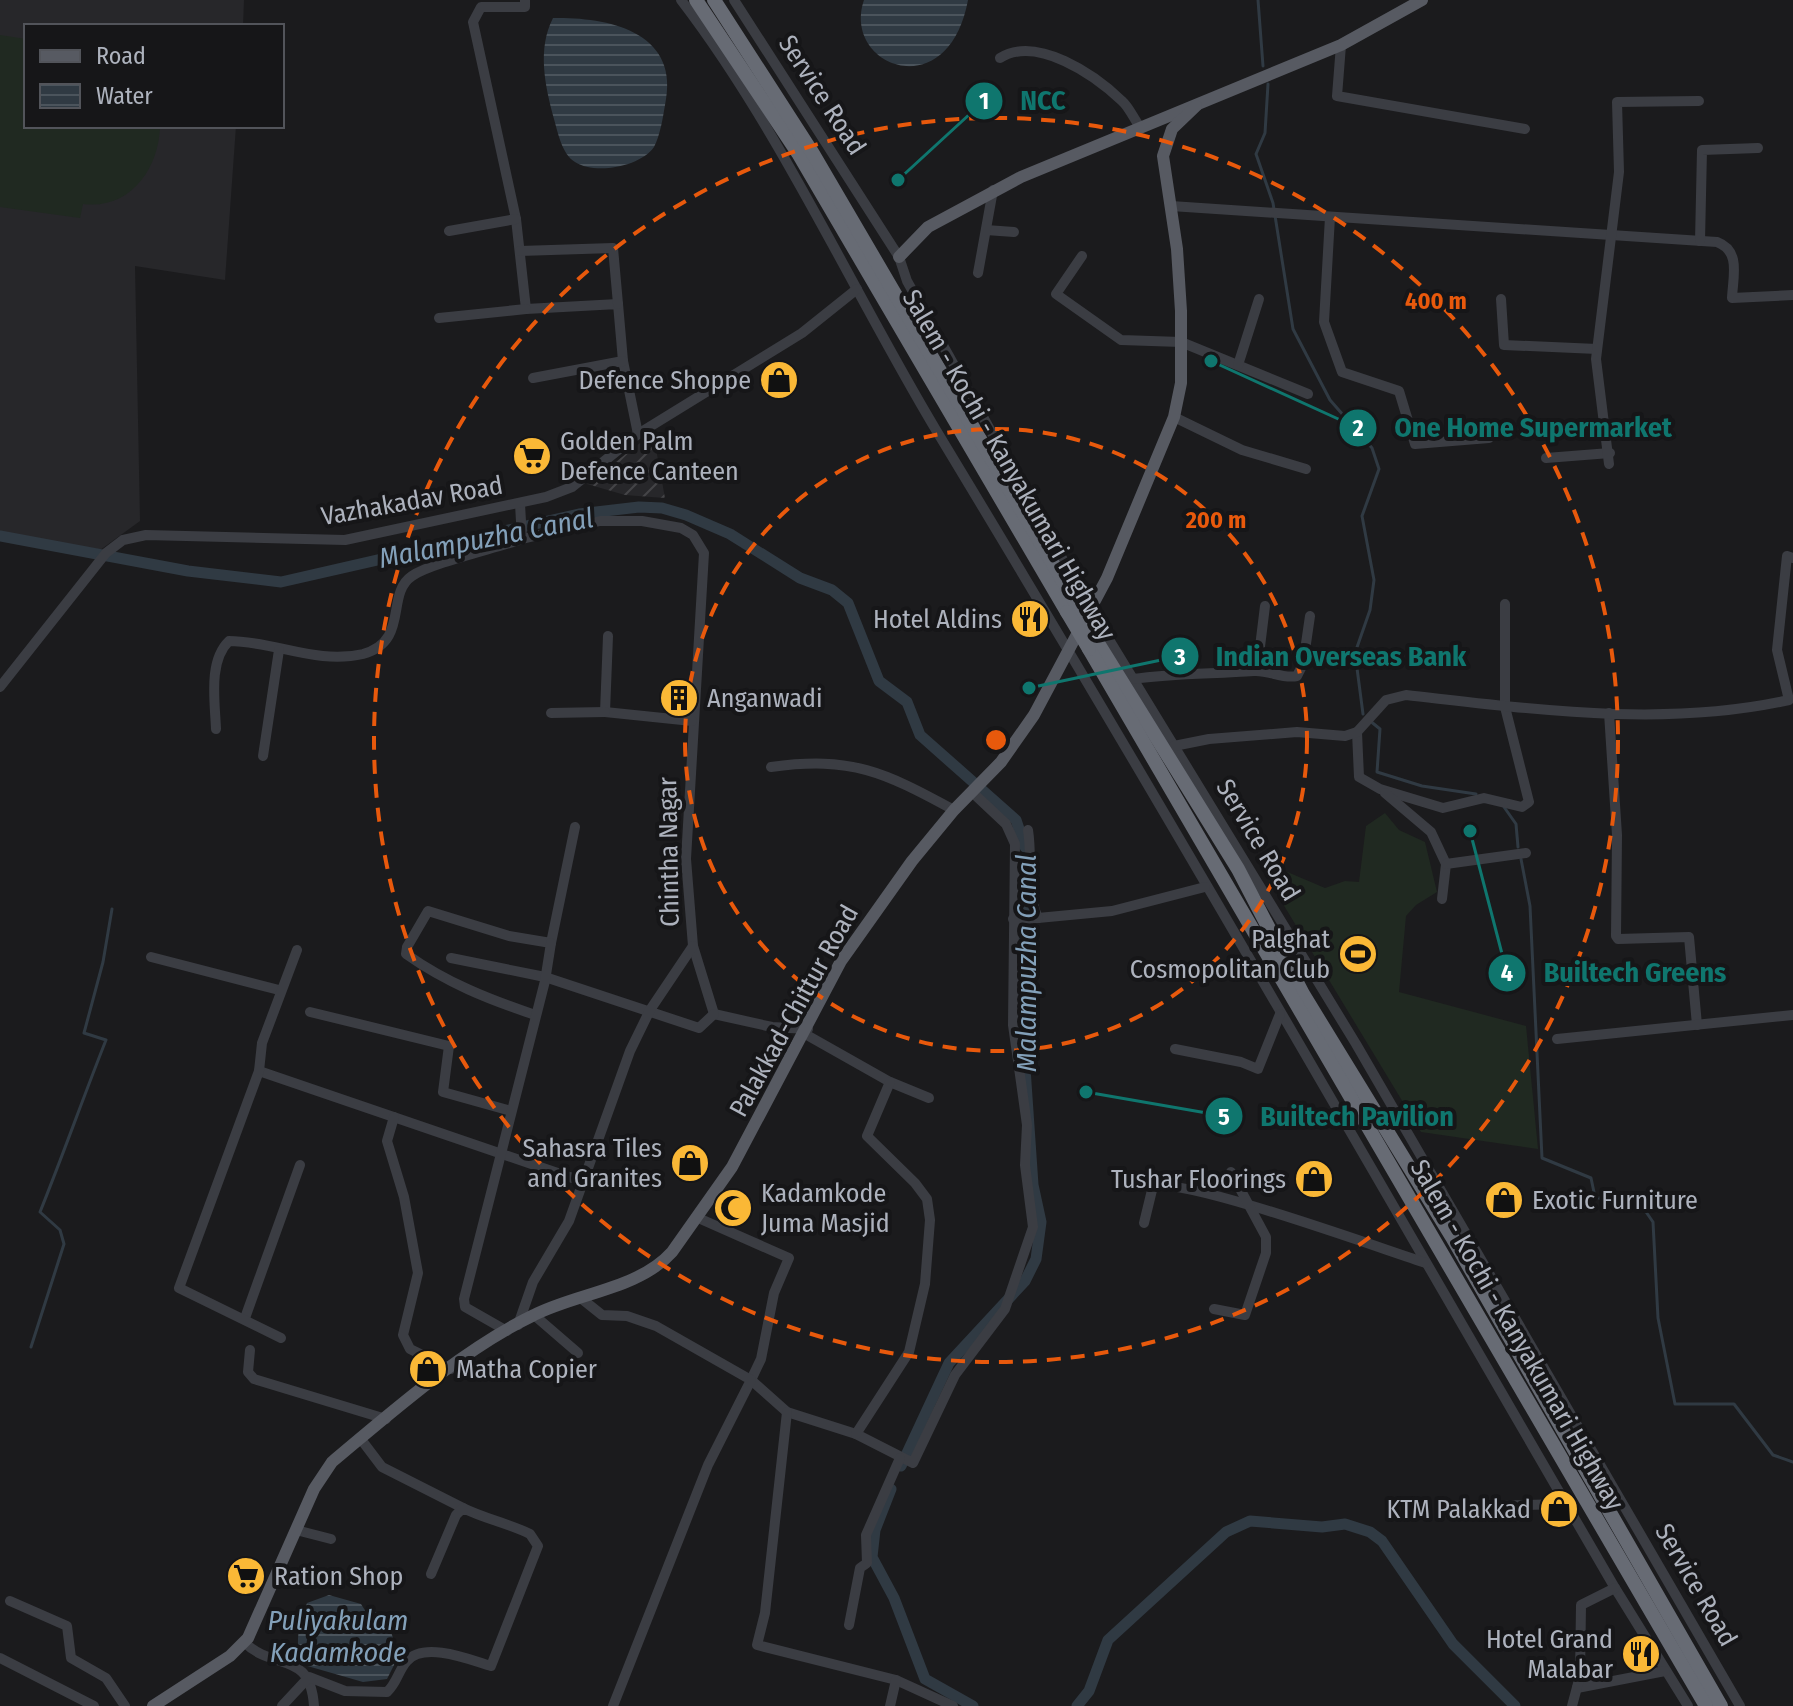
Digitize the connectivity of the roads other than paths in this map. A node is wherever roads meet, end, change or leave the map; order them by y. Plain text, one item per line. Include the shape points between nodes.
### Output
1 (525, 0) edge
2 (681, 0) edge
3 (696, 0) edge
4 (714, 0) edge
5 (734, 0) edge
6 (1422, 0) edge
7 (1341, 45) junction
8 (1000, 58) dead end
9 (1699, 101) dead end
10 (1196, 106) junction
11 (1140, 127) junction
12 (1525, 129) dead end
13 (1758, 148) dead end
14 (993, 190) junction
15 (1171, 206) junction
16 (1330, 217) junction
17 (516, 219) junction
18 (986, 230) junction
19 (449, 231) dead end
20 (1014, 232) dead end
21 (1610, 234) junction
22 (1700, 241) junction
23 (520, 251) junction
24 (1082, 256) dead end
25 (899, 257) junction
26 (978, 273) dead end
27 (857, 289) junction
28 (1793, 295) edge
29 (1259, 299) dead end
30 (1501, 299) dead end
31 (618, 304) junction
32 (526, 309) junction
33 (439, 318) dead end
34 (1181, 342) junction
35 (1597, 349) junction
36 (623, 361) junction
37 (1238, 365) junction
38 (533, 378) dead end
39 (1308, 394) dead end
40 (1174, 417) junction
41 (638, 434) junction
42 (1489, 438) dead end
43 (1546, 458) dead end
44 (1306, 469) dead end
45 (520, 504) junction
46 (522, 539) junction
47 (1793, 558) edge
48 (1505, 604) dead end
49 (1265, 606) dead end
50 (1078, 609) junction
51 (1310, 616) dead end
52 (608, 636) dead end
53 (1092, 644) junction
54 (279, 650) junction
55 (1068, 654) junction
56 (1257, 671) junction
57 (1133, 679) junction
58 (0, 687) edge
59 (1505, 707) junction
60 (605, 712) junction
61 (551, 713) dead end
62 (1609, 713) junction
63 (692, 721) junction
64 (1360, 727) junction
65 (216, 729) dead end
66 (1174, 746) junction
67 (263, 756) dead end
68 (771, 767) dead end
69 (1380, 789) junction
70 (972, 792) junction
71 (954, 810) junction
72 (575, 827) dead end
73 (1028, 830) dead end
74 (1526, 853) dead end
75 (1446, 864) junction
76 (1205, 887) junction
77 (1442, 899) dead end
78 (1038, 918) junction
79 (1013, 919) junction
80 (551, 943) junction
81 (693, 946) junction
82 (297, 950) dead end
83 (151, 957) dead end
84 (451, 958) dead end
85 (545, 977) junction
86 (279, 990) junction
87 (650, 1010) junction
88 (310, 1012) dead end
89 (714, 1014) junction
90 (1280, 1014) junction
91 (535, 1015) junction
92 (1793, 1015) edge
93 (1697, 1025) junction
94 (806, 1031) junction
95 (1557, 1039) dead end
96 (1175, 1049) dead end
97 (259, 1071) junction
98 (890, 1082) junction
99 (929, 1098) dead end
100 (511, 1111) junction
101 (394, 1117) junction
102 (500, 1154) junction
103 (300, 1165) dead end
104 (1231, 1172) dead end
105 (584, 1182) junction
106 (1252, 1209) junction
107 (696, 1217) junction
108 (1144, 1223) dead end
109 (1426, 1263) junction
110 (582, 1299) junction
111 (1214, 1309) dead end
112 (534, 1315) junction
113 (245, 1318) junction
114 (512, 1328) junction
115 (281, 1338) dead end
116 (250, 1350) dead end
117 (578, 1353) dead end
118 (451, 1369) junction
119 (751, 1380) junction
120 (787, 1412) junction
121 (386, 1419) junction
122 (856, 1434) junction
123 (360, 1438) junction
124 (900, 1458) junction
125 (1566, 1504) junction
126 (1445, 1507) dead end
127 (463, 1508) junction
128 (296, 1530) junction
129 (331, 1539) dead end
130 (431, 1574) dead end
131 (1615, 1588) junction
132 (10, 1601) dead end
133 (849, 1625) dead end
134 (244, 1642) junction
135 (0, 1658) edge
136 (20, 1668) dead end
137 (1665, 1671) junction
138 (309, 1677) junction
139 (896, 1680) junction
140 (1577, 1688) junction
141 (94, 1706) edge
142 (125, 1706) edge
143 (153, 1706) edge
144 (282, 1706) edge
145 (314, 1706) edge
146 (613, 1706) edge
147 (890, 1706) edge
148 (953, 1706) edge
149 (1572, 1706) edge
150 (1688, 1706) edge
151 (1706, 1706) edge
152 (1721, 1706) edge
153 (1740, 1706) edge

1 - 17 street via 525,7 481,7 473,22
2 - 27 street via 729,69
3 - 50 highway, Salem - Kochi - Kanyakumari Highway via 798,153
4 - 50 highway, Salem - Kochi - Kanyakumari Highway via 812,152
5 - 25 street, Service Road
6 - 7 main road, Palakkad-Chittur Road
7 - 10 main road, Palakkad-Chittur Road
7 - 12 street via 1337,96
8 - 11 street via 1024,49 1060,57 1124,102
9 - 21 street via 1617,102 1619,172
10 - 11 main road, Palakkad-Chittur Road
10 - 15 main road, Palakkad-Chittur Road via 1172,129 1163,156
11 - 14 main road, Palakkad-Chittur Road
13 - 22 street via 1702,150
14 - 18 street
14 - 25 main road, Palakkad-Chittur Road via 928,227
15 - 16 street
15 - 34 main road, Palakkad-Chittur Road
16 - 21 street
16 - 42 street via 1324,322 1342,372 1399,391 1415,444
17 - 19 street
17 - 23 street
18 - 20 street
18 - 26 street
21 - 22 street
21 - 35 street
22 - 28 street via 1728,246 1734,255 1732,298
23 - 31 street via 613,248
23 - 32 street
24 - 34 street via 1056,294 1060,299 1121,340
25 - 50 street, Service Road
27 - 41 street, Vazhakadav Road via 802,333
27 - 55 street
29 - 37 street
30 - 35 street via 1504,345
31 - 32 street
31 - 36 street
32 - 33 street
34 - 37 street
34 - 40 main road, Palakkad-Chittur Road
35 - 43 street via 1610,458
36 - 38 street
36 - 41 street
37 - 39 street
40 - 44 street via 1242,450
40 - 50 main road, Palakkad-Chittur Road via 1135,516
41 - 45 street, Vazhakadav Road via 572,487
45 - 46 street
45 - 58 street, Vazhakadav Road via 345,540 146,535 123,540 106,553
46 - 54 street via 413,575 406,581 385,643 367,653 328,656
46 - 63 street, Chintha Nagar via 600,521 665,523 697,540 705,567
47 - 62 street via 1787,556 1777,636 1789,700 1734,712
48 - 59 street
49 - 56 street
50 - 53 highway, Salem - Kochi - Kanyakumari Highway, bridge
50 - 55 main road, Palakkad-Chittur Road
50 - 57 street, Service Road
51 - 56 street via 1297,676
52 - 60 street
53 - 151 highway, Salem - Kochi - Kanyakumari Highway
53 - 152 highway, Salem - Kochi - Kanyakumari Highway via 1238,869 1303,994 1452,1237
54 - 65 street via 244,641 229,641 220,649
54 - 67 street
55 - 70 main road, Palakkad-Chittur Road via 1034,715
55 - 76 street
56 - 57 street
57 - 66 street, Service Road
59 - 62 street
59 - 64 street via 1406,695 1386,700
59 - 69 street via 1528,795 1529,802 1522,807 1484,798 1443,808
60 - 61 street
60 - 63 street
62 - 93 street via 1617,835 1616,936 1689,937
63 - 81 street, Chintha Nagar via 686,859
64 - 66 street via 1345,736 1297,732
64 - 69 street via 1359,777
66 - 153 street, Service Road via 1356,1044
68 - 71 street via 849,763 897,779
69 - 75 street via 1431,832
70 - 71 main road, Palakkad-Chittur Road
70 - 79 street via 1013,833
71 - 94 main road, Palakkad-Chittur Road via 841,961
72 - 80 street
73 - 78 street via 1028,884
74 - 75 street
75 - 77 street
76 - 78 street via 1112,911
76 - 90 street
78 - 79 street
79 - 124 street via 1013,1025 1027,1125 1025,1165 1033,1227 1005,1309 955,1375 913,1463
80 - 85 street
80 - 91 street via 428,911 407,947 406,954 440,978
81 - 87 street
81 - 89 street, Chintha Nagar
82 - 86 street
83 - 86 street
84 - 85 street
85 - 87 street
85 - 91 street
86 - 97 street
87 - 89 street via 699,1028
87 - 105 street
88 - 100 street via 449,1046 443,1092
89 - 94 street
90 - 96 street via 1258,1069
90 - 109 street
91 - 100 street
92 - 93 street
93 - 95 street
94 - 98 street
94 - 107 main road, Palakkad-Chittur Road via 732,1167
97 - 101 street
97 - 113 street via 179,1288
98 - 99 street
98 - 122 street via 867,1136 927,1199 925,1284 909,1352
100 - 102 street
101 - 102 street
101 - 118 street via 387,1141 418,1273 403,1335 410,1349
102 - 105 street
102 - 114 street via 465,1307
103 - 113 street
104 - 106 street
105 - 114 street
106 - 108 street via 1162,1184 1153,1186
106 - 109 street
106 - 111 street via 1266,1237 1266,1253 1245,1315
107 - 110 main road, Palakkad-Chittur Road via 661,1264
107 - 119 street via 785,1255 789,1263 774,1293 761,1359
109 - 125 street
110 - 112 main road, Palakkad-Chittur Road
110 - 119 street via 602,1315 627,1316 656,1326
112 - 114 main road, Palakkad-Chittur Road
112 - 117 street
113 - 115 street
114 - 118 main road, Palakkad-Chittur Road
116 - 121 street via 250,1377
118 - 121 main road, Palakkad-Chittur Road
119 - 120 street
119 - 146 street via 708,1465
120 - 122 street
120 - 139 street via 757,1645
121 - 123 main road, Palakkad-Chittur Road
122 - 124 street
123 - 127 street via 382,1467
123 - 128 main road, Palakkad-Chittur Road via 332,1462
124 - 133 street via 866,1535 867,1563 860,1568
125 - 126 street
125 - 131 street
127 - 130 street
127 - 138 street via 525,1531 538,1546 491,1666 455,1655 418,1653 408,1658 387,1692 367,1694
128 - 129 street
128 - 134 main road, Palakkad-Chittur Road
131 - 137 street
131 - 140 street via 1581,1605
132 - 142 street via 67,1626 71,1658 106,1678
134 - 138 street via 254,1651 300,1667
134 - 143 main road, Palakkad-Chittur Road
135 - 136 street
135 - 141 street
137 - 140 street
137 - 150 street
138 - 144 street
138 - 145 street
139 - 147 street
139 - 148 street
140 - 149 street

